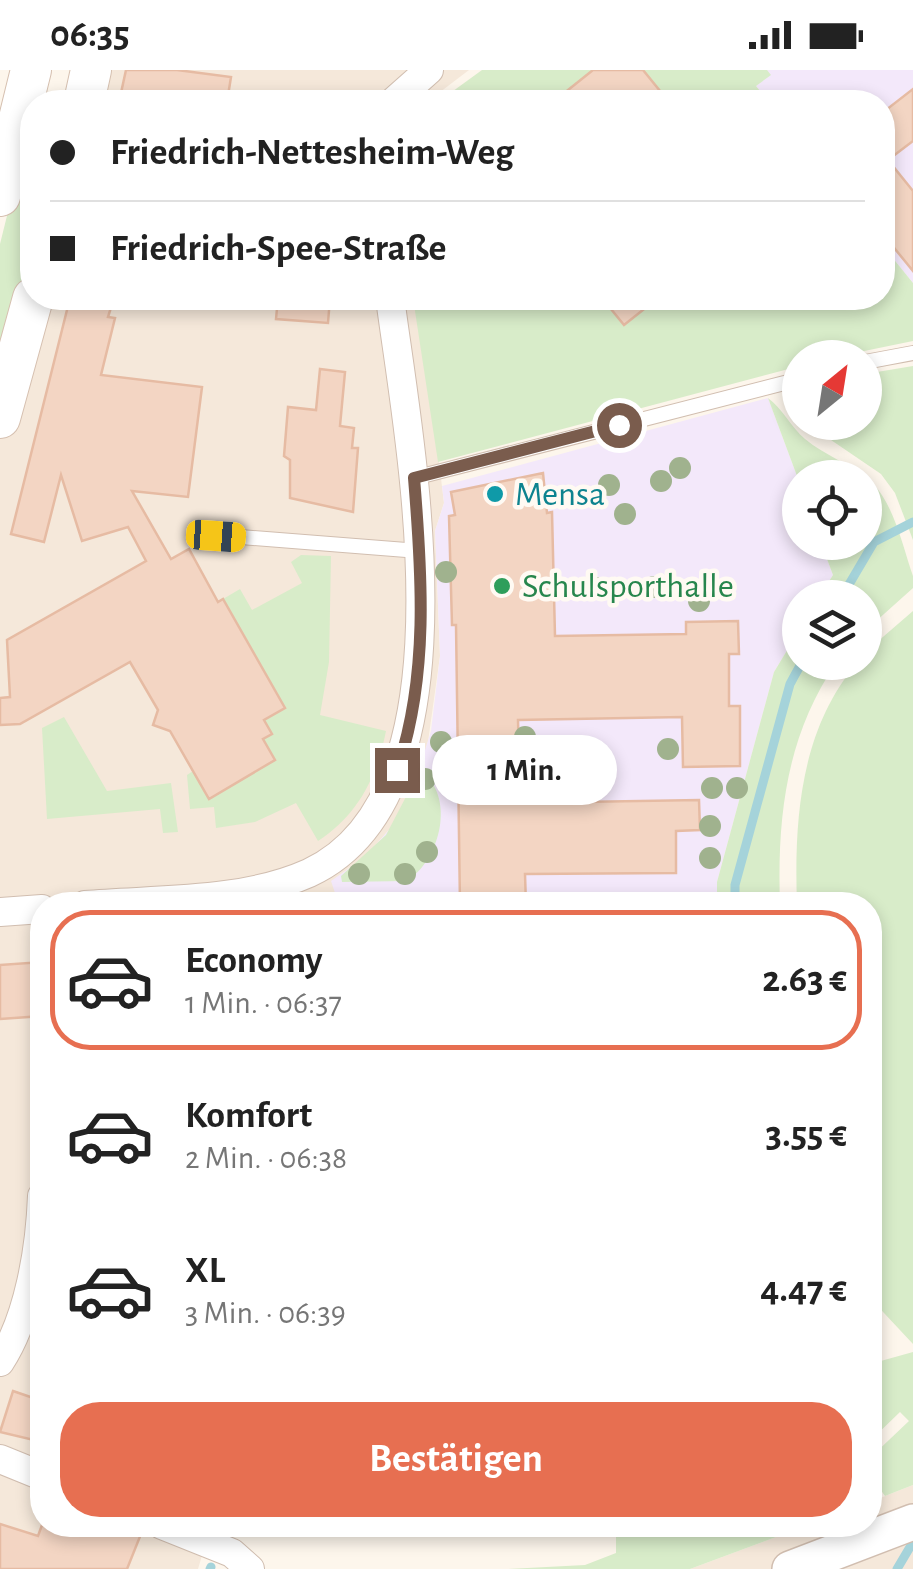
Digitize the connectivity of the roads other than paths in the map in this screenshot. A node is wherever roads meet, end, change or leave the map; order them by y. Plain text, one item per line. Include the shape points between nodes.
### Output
1 (429, 70) edge
2 (406, 90) edge
3 (20, 115) edge
4 (0, 196) edge
5 (29, 310) edge
6 (392, 310) edge
7 (913, 354) edge
8 (882, 359) edge
9 (782, 383) edge
10 (4, 394) edge
11 (414, 478) junction
12 (216, 536) dead end
13 (420, 551) junction
14 (235, 892) edge
15 (30, 909) edge
16 (0, 912) edge
17 (30, 1276) edge
18 (0, 1362) edge
19 (0, 1459) edge
20 (30, 1471) edge
21 (192, 1537) edge
22 (875, 1537) edge
23 (250, 1569) edge
24 (790, 1569) edge

1 - 2 street
3 - 4 main road
5 - 10 main road
6 - 11 street
7 - 8 lane
9 - 11 lane
11 - 13 street
12 - 13 lane
13 - 14 street via 410,725 390,786 356,838 331,860 286,882
15 - 16 street
17 - 18 street
19 - 20 street
21 - 23 street via 232,1553
22 - 24 street

